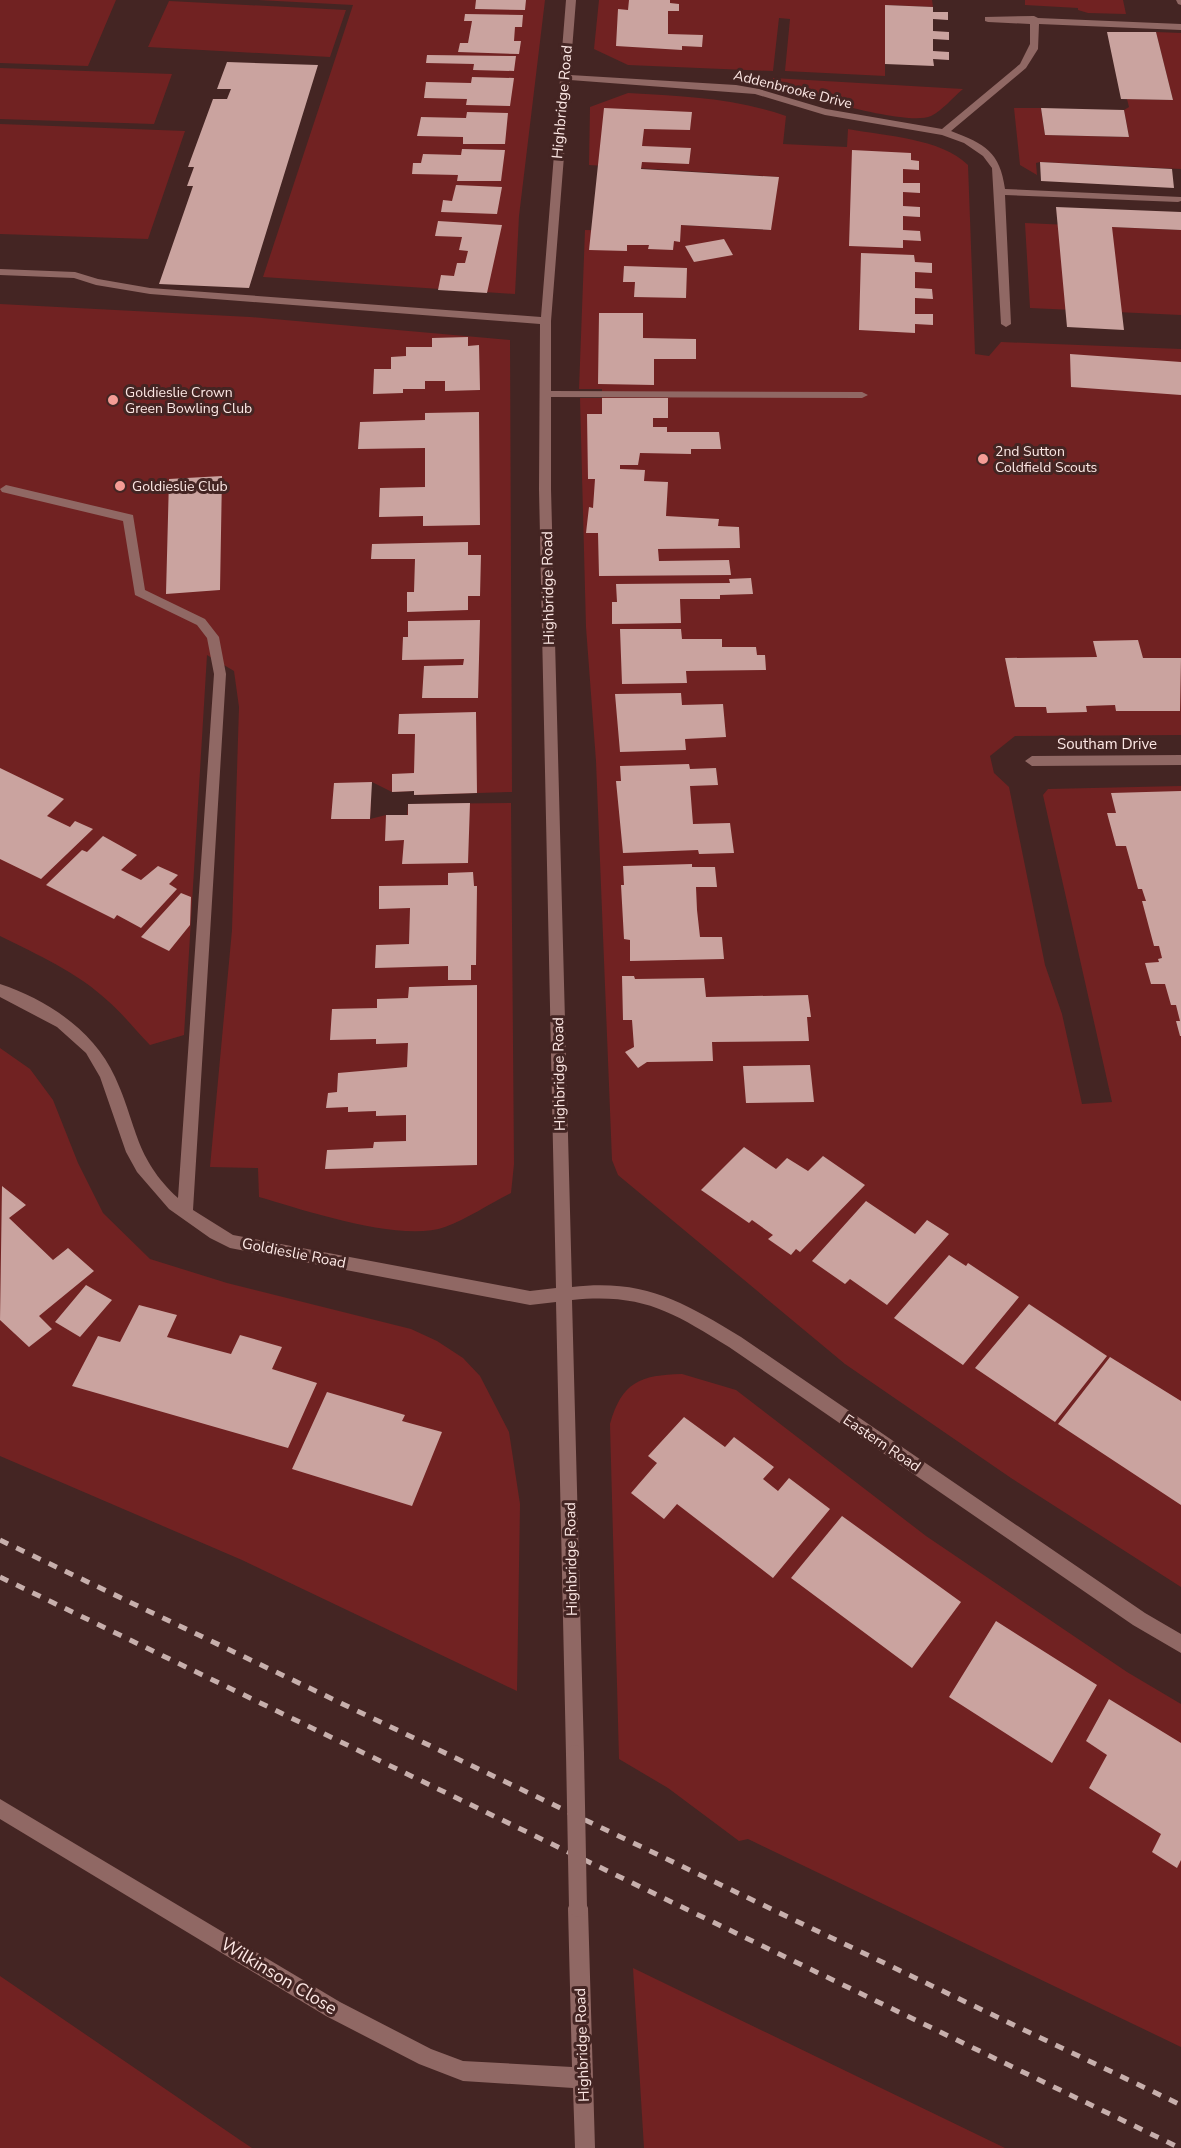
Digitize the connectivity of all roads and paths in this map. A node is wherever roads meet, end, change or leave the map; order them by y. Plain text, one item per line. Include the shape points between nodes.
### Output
1 (571, 0) edge
2 (988, 19) dead end
3 (1034, 20) junction
4 (1181, 27) edge
5 (563, 77) junction
6 (944, 132) junction
7 (1000, 192) junction
8 (1178, 200) dead end
9 (0, 272) edge
10 (546, 321) junction
11 (1006, 324) dead end
12 (546, 394) junction
13 (862, 394) dead end
14 (6, 489) dead end
15 (1181, 760) edge
16 (1032, 761) dead end
17 (0, 990) edge
18 (185, 1213) junction
19 (565, 1294) junction
20 (1181, 1644) edge
21 (0, 1808) edge
22 (582, 2078) junction
23 (585, 2148) edge

1 - 5 street, Highbridge Road
2 - 3 street
3 - 4 street
3 - 6 street via 1033,54
5 - 6 street, Addenbrooke Drive via 736,88 825,112
5 - 10 street, Highbridge Road
6 - 7 street, Addenbrooke Drive via 987,154 997,168
7 - 8 street
7 - 11 street, Addenbrooke Drive
9 - 10 street via 75,275 150,291
10 - 12 street, Highbridge Road
12 - 13 street
12 - 19 street, Highbridge Road via 545,489
14 - 18 street via 129,518 139,592 201,622 213,637 220,674
15 - 16 street, Southam Drive
17 - 18 street, Goldieslie Road via 79,1036 101,1064 116,1093 135,1152 160,1193
18 - 19 street, Goldieslie Road via 231,1240 530,1298
19 - 20 street, Eastern Road via 596,1291 645,1296 705,1322
19 - 22 street, Highbridge Road, bridge
21 - 22 street, Wilkinson Close via 333,2009 426,2057 463,2071
22 - 23 street, Highbridge Road

